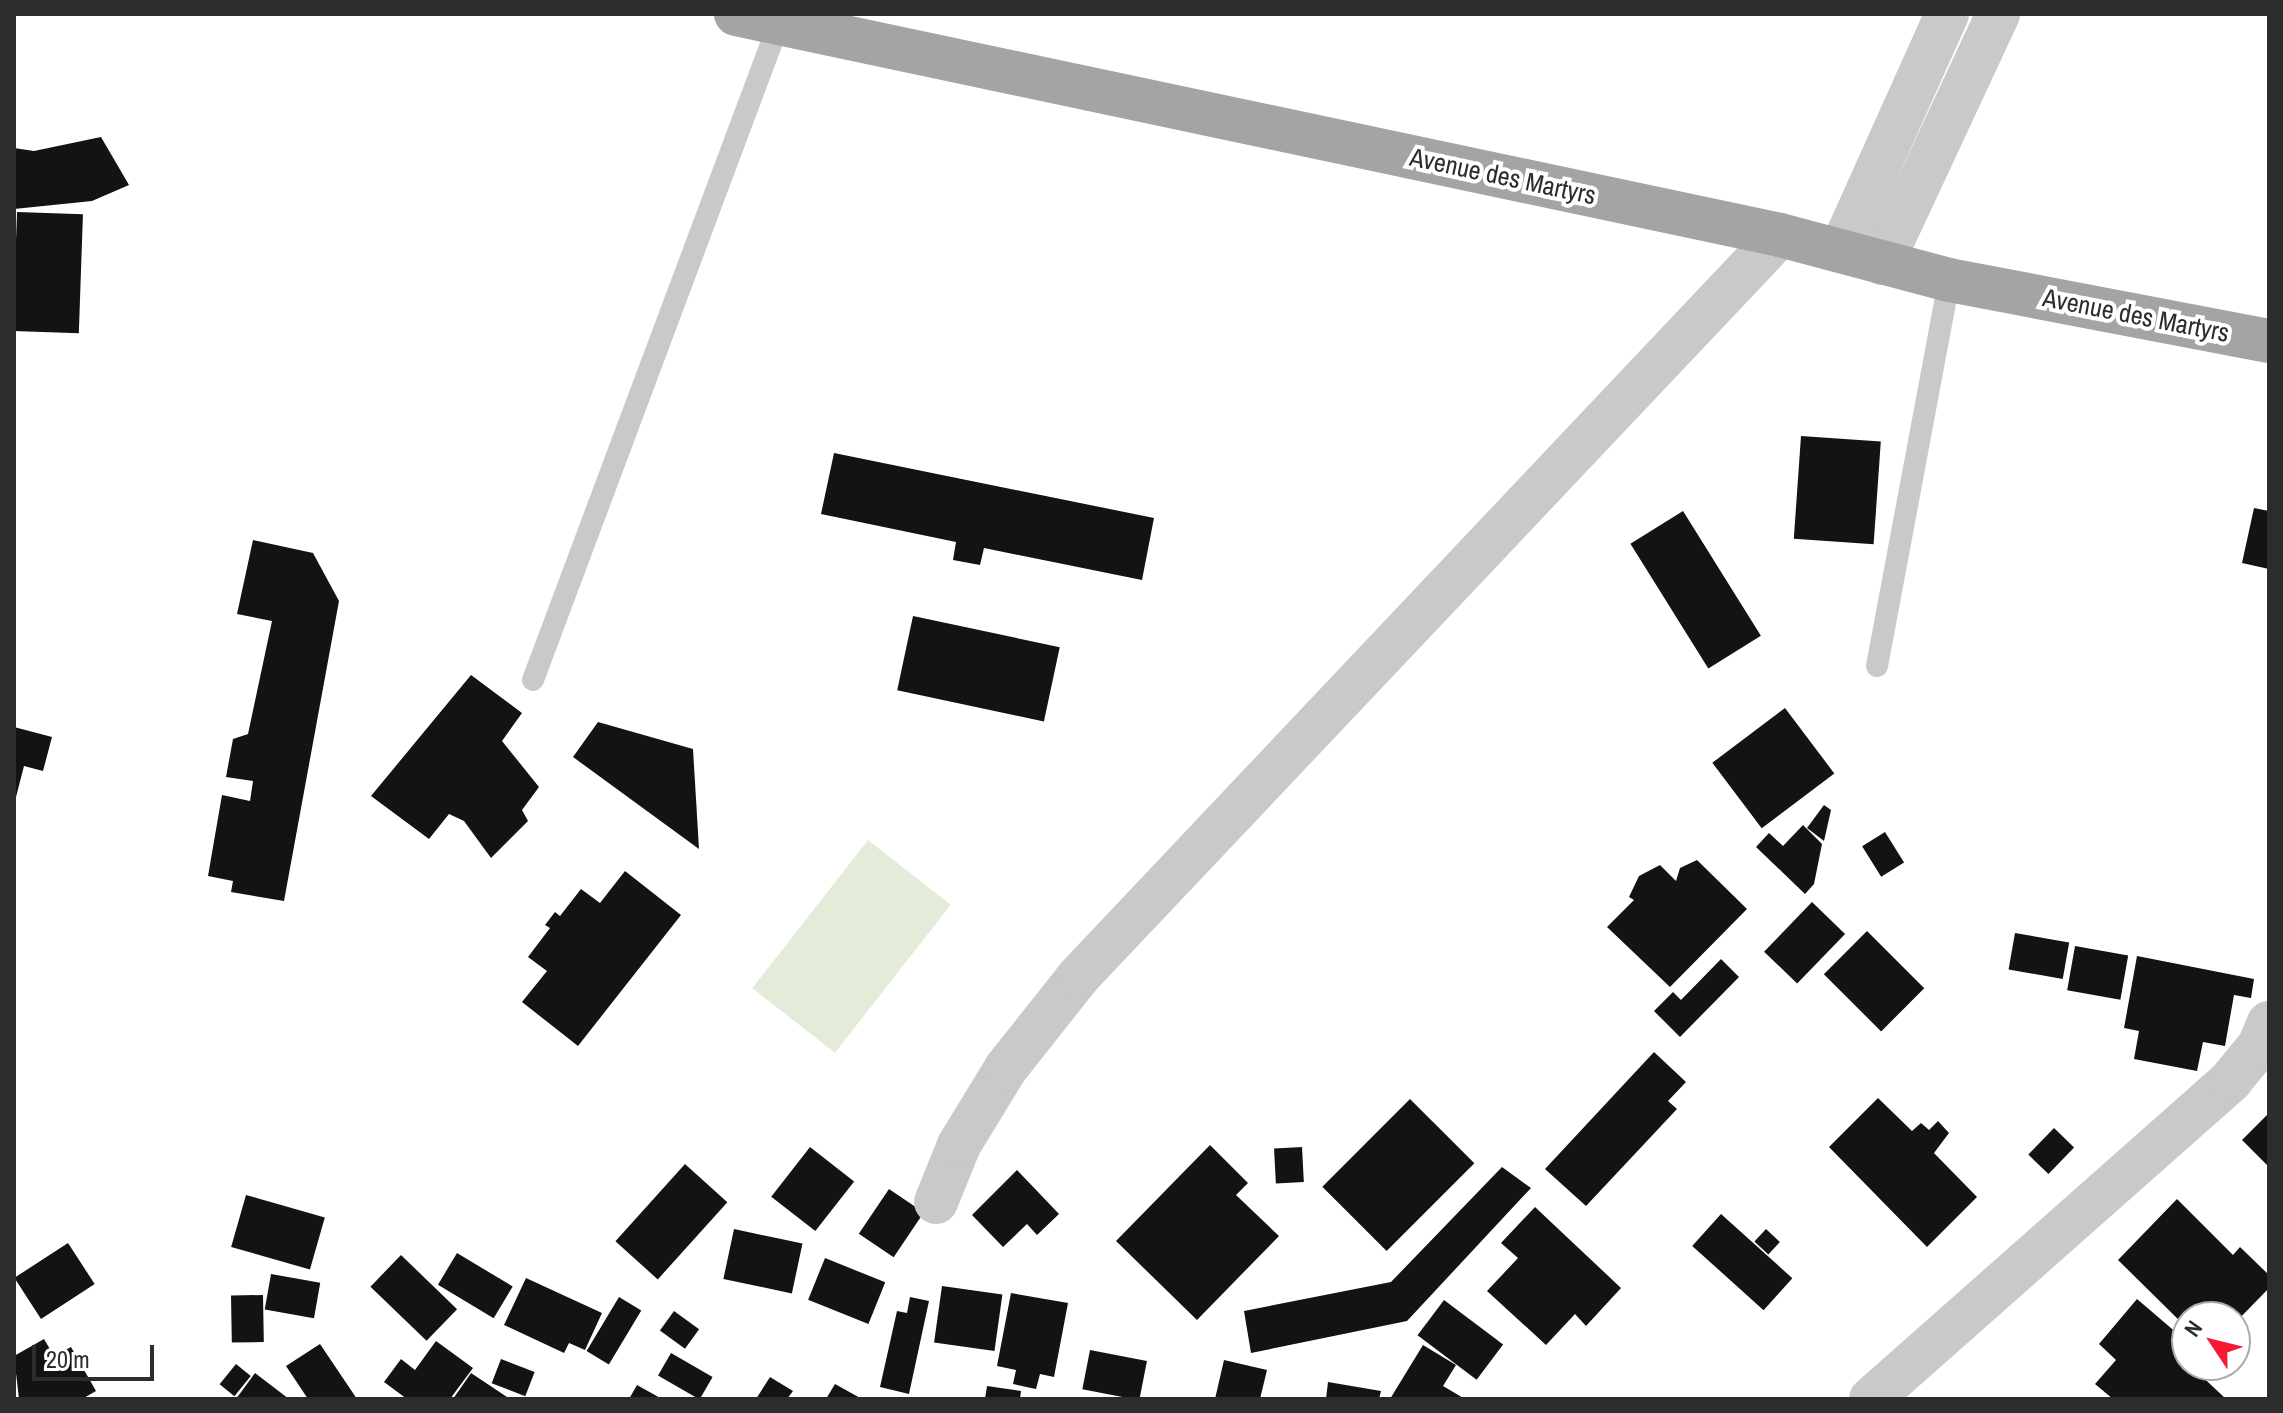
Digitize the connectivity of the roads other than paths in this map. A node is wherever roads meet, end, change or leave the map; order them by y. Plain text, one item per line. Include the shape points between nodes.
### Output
1 (736, 14) edge
2 (1947, 14) edge
3 (1998, 14) edge
4 (779, 23) junction
5 (1780, 235) junction
6 (1841, 250) junction
7 (1882, 263) junction
8 (1949, 280) junction
9 (2269, 341) edge
10 (544, 650) junction
11 (1877, 666) dead end
12 (2269, 1023) edge
13 (936, 1202) dead end
14 (1871, 1399) edge

1 - 4 main road, Avenue des Martyrs
2 - 6 street
3 - 7 street
4 - 5 main road, Avenue des Martyrs
4 - 10 lane
5 - 6 main road, Avenue des Martyrs
5 - 13 street via 1078,977 1006,1068 959,1145
6 - 7 main road, Avenue des Martyrs
7 - 8 main road, Avenue des Martyrs
8 - 9 main road, Avenue des Martyrs
8 - 11 lane
10 - 10 lane via 533,680 734,147
12 - 14 street via 2259,1046 2231,1080

